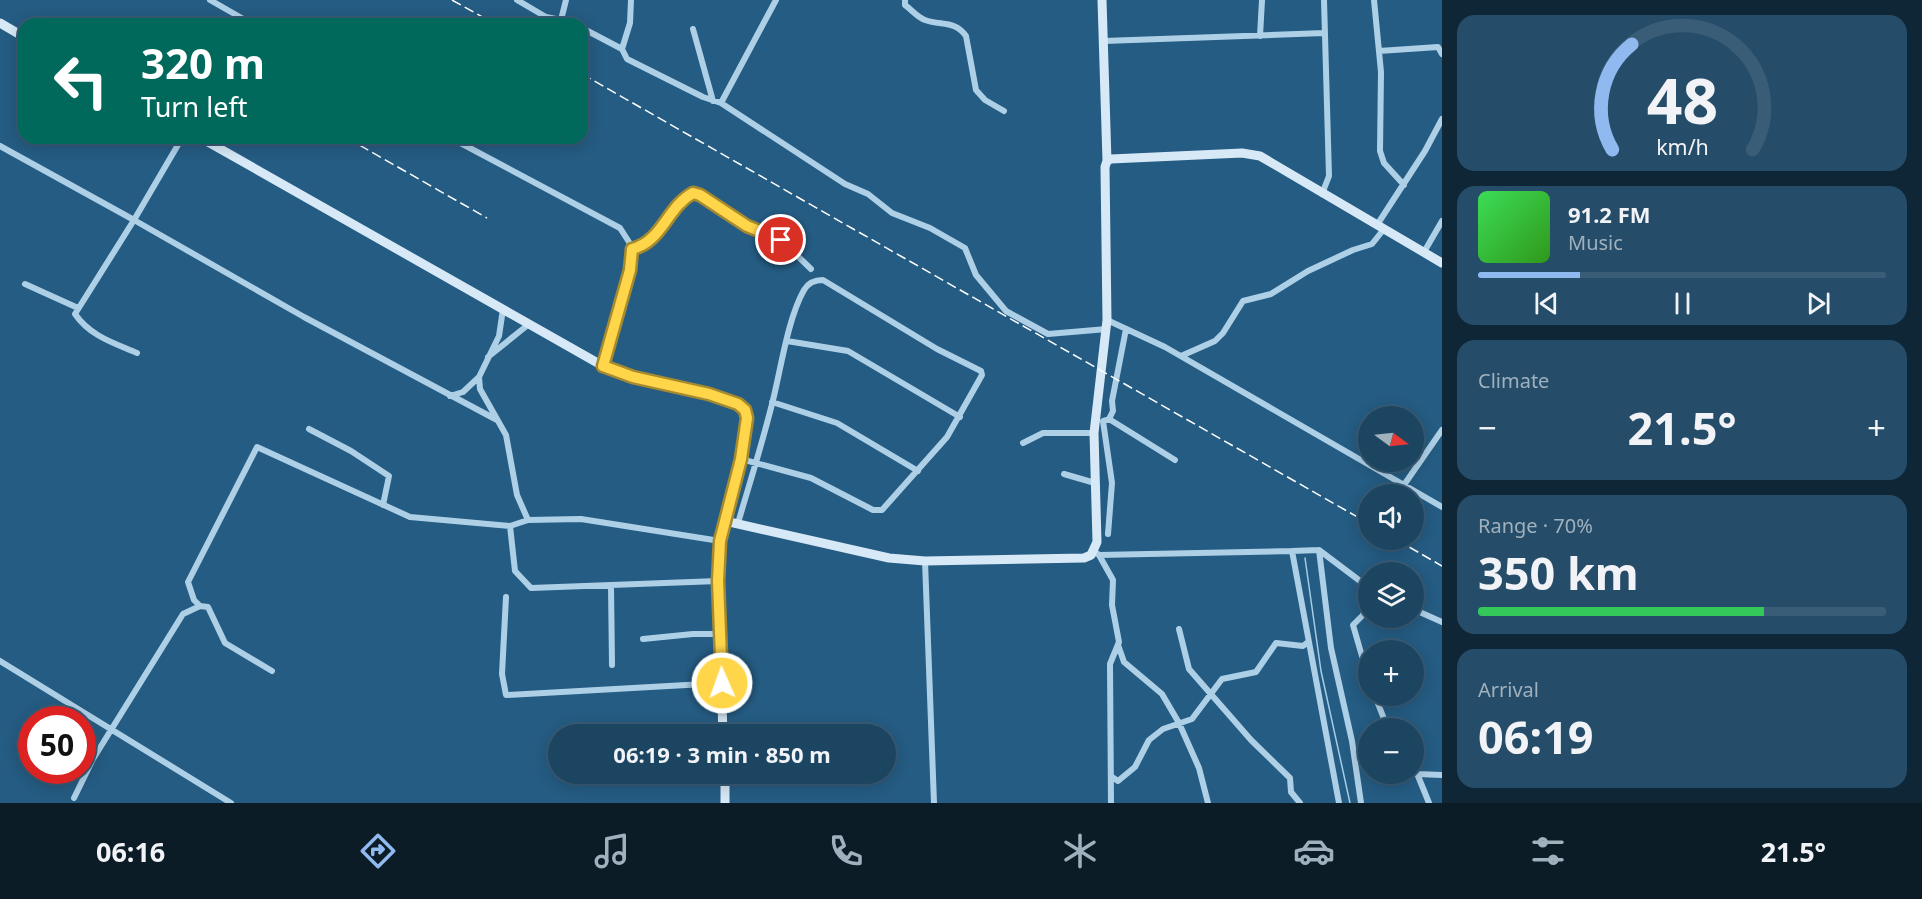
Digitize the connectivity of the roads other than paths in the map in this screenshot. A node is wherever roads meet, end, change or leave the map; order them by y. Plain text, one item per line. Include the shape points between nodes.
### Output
1 (210, 0) edge
2 (517, 0) edge
3 (566, 0) edge
4 (631, 0) edge
5 (776, 0) edge
6 (898, 0) edge
7 (1102, 0) edge
8 (1262, 0) edge
9 (1324, 0) edge
10 (1374, 0) edge
11 (905, 2) edge
12 (242, 18) edge
13 (551, 18) edge
14 (562, 18) edge
15 (0, 23) edge
16 (693, 29) dead end
17 (588, 31) edge
18 (1324, 33) junction
19 (18, 34) edge
20 (1260, 36) junction
21 (1104, 41) junction
22 (622, 49) junction
23 (1380, 51) junction
24 (1442, 54) edge
25 (712, 101) junction
26 (721, 103) junction
27 (1004, 111) dead end
28 (1442, 118) edge
29 (178, 144) edge
30 (212, 144) edge
31 (462, 144) edge
32 (0, 146) edge
33 (1107, 161) junction
34 (1404, 185) junction
35 (1322, 194) junction
36 (134, 220) junction
37 (1442, 221) edge
38 (1381, 227) junction
39 (632, 249) junction
40 (1424, 252) junction
41 (1442, 263) edge
42 (811, 269) dead end
43 (25, 284) dead end
44 (78, 308) junction
45 (503, 309) junction
46 (529, 324) junction
47 (1107, 325) junction
48 (1126, 328) junction
49 (787, 340) junction
50 (137, 353) dead end
51 (1181, 356) junction
52 (487, 358) junction
53 (603, 366) junction
54 (479, 377) junction
55 (449, 396) junction
56 (772, 402) junction
57 (960, 417) junction
58 (1109, 419) junction
59 (497, 420) junction
60 (309, 429) dead end
61 (1442, 429) edge
62 (1094, 433) junction
63 (1023, 443) dead end
64 (741, 459) junction
65 (1175, 460) dead end
66 (755, 465) junction
67 (918, 471) junction
68 (1064, 474) dead end
69 (1095, 483) junction
70 (1402, 484) edge
71 (1406, 484) edge
72 (1424, 497) edge
73 (383, 505) junction
74 (1442, 507) edge
75 (528, 520) junction
76 (725, 520) junction
77 (738, 523) junction
78 (510, 526) junction
79 (1108, 534) dead end
80 (720, 541) junction
81 (1319, 550) junction
82 (1292, 551) junction
83 (1097, 553) junction
84 (925, 561) junction
85 (1358, 579) edge
86 (718, 581) junction
87 (611, 586) junction
88 (506, 597) dead end
89 (200, 606) junction
90 (1424, 614) edge
91 (1358, 620) edge
92 (1442, 622) edge
93 (1179, 629) dead end
94 (720, 634) junction
95 (643, 639) dead end
96 (1308, 642) junction
97 (1358, 642) edge
98 (1118, 645) junction
99 (0, 661) edge
100 (612, 665) dead end
101 (272, 671) dead end
102 (722, 683) junction
103 (1213, 694) junction
104 (1179, 723) junction
105 (723, 724) edge
106 (111, 729) junction
107 (1424, 774) edge
108 (1442, 775) edge
109 (1112, 777) junction
110 (724, 784) edge
111 (1421, 784) edge
112 (74, 798) dead end
113 (231, 803) edge
114 (725, 803) edge
115 (934, 803) edge
116 (1111, 803) edge
117 (1208, 803) edge
118 (1299, 803) edge
119 (1339, 803) edge
120 (1361, 803) edge
121 (1429, 803) edge

1 - 12 street
2 - 13 street
3 - 14 street
4 - 22 street
5 - 26 street
6 - 11 street
7 - 21 street
8 - 20 street
9 - 18 street
10 - 23 street
11 - 27 street via 925,20 947,22 962,29 976,90
15 - 19 street
16 - 25 street
17 - 22 street
18 - 20 street
18 - 35 street via 1329,176
20 - 21 street
21 - 33 street
22 - 25 street via 627,59
23 - 24 street via 1426,46 1438,47
23 - 34 street via 1380,151 1384,164
25 - 26 street
26 - 47 street via 892,213 965,248 976,275 1006,311 1041,332
28 - 34 street
29 - 36 street
30 - 45 street
31 - 39 street via 620,228
32 - 36 street
33 - 35 street via 1254,154
33 - 47 street
34 - 38 street
35 - 38 street
36 - 44 street
36 - 55 street
37 - 40 street
38 - 40 street
38 - 51 street via 1372,244 1308,271 1275,292 1243,301 1215,341
39 - 42 street via 645,246 685,197 693,193 747,226 781,240
39 - 53 street via 630,270
40 - 41 street
43 - 44 street
44 - 50 street via 75,314 96,335
45 - 46 street
45 - 52 street via 499,336
46 - 52 street
46 - 53 street
47 - 48 street
47 - 62 street
48 - 51 street
48 - 58 street
49 - 56 street
49 - 57 street via 848,351
49 - 57 street via 806,287 823,280 981,371 980,382
51 - 70 street
52 - 54 street
53 - 64 street via 738,404 747,418
54 - 55 street via 463,392
54 - 59 street via 480,389
55 - 59 street
56 - 66 street
56 - 67 street via 837,423
57 - 67 street
58 - 65 street
58 - 79 street via 1103,421 1112,483
59 - 75 street via 506,435 517,495
60 - 73 street via 389,476
61 - 71 street
62 - 63 street via 1043,433
62 - 69 street
64 - 66 street
64 - 76 street
66 - 67 street via 811,478 873,510 882,510
66 - 77 street
68 - 69 street
69 - 83 street
72 - 74 street
73 - 78 street via 410,517
73 - 89 street via 257,447 188,582
75 - 78 street
75 - 80 street via 581,519
76 - 77 street
76 - 80 street
77 - 84 street via 853,551
78 - 87 street via 515,571 531,588
80 - 86 street
81 - 82 street
81 - 85 street
81 - 120 street via 1330,648 1352,741
82 - 83 street
82 - 96 street
83 - 84 street via 1084,558
83 - 98 street via 1113,580
84 - 115 street
86 - 87 street
86 - 94 street
87 - 100 street
88 - 102 street via 502,674 506,695
89 - 101 street via 208,607 225,643
89 - 106 street via 183,614
90 - 92 street
91 - 97 street via 1353,625
93 - 103 street via 1189,669
94 - 95 street
94 - 102 street
96 - 103 street via 1303,646 1276,643 1256,672 1222,679
96 - 119 street
98 - 104 street via 1124,662 1162,694
98 - 109 street via 1110,660
99 - 106 street
102 - 105 street
103 - 104 street via 1192,719
103 - 118 street via 1251,740 1290,778 1291,792
104 - 109 street via 1149,740 1135,767 1118,781
104 - 117 street
106 - 112 street
106 - 113 street
107 - 108 street
109 - 116 street
110 - 114 street
111 - 121 street

